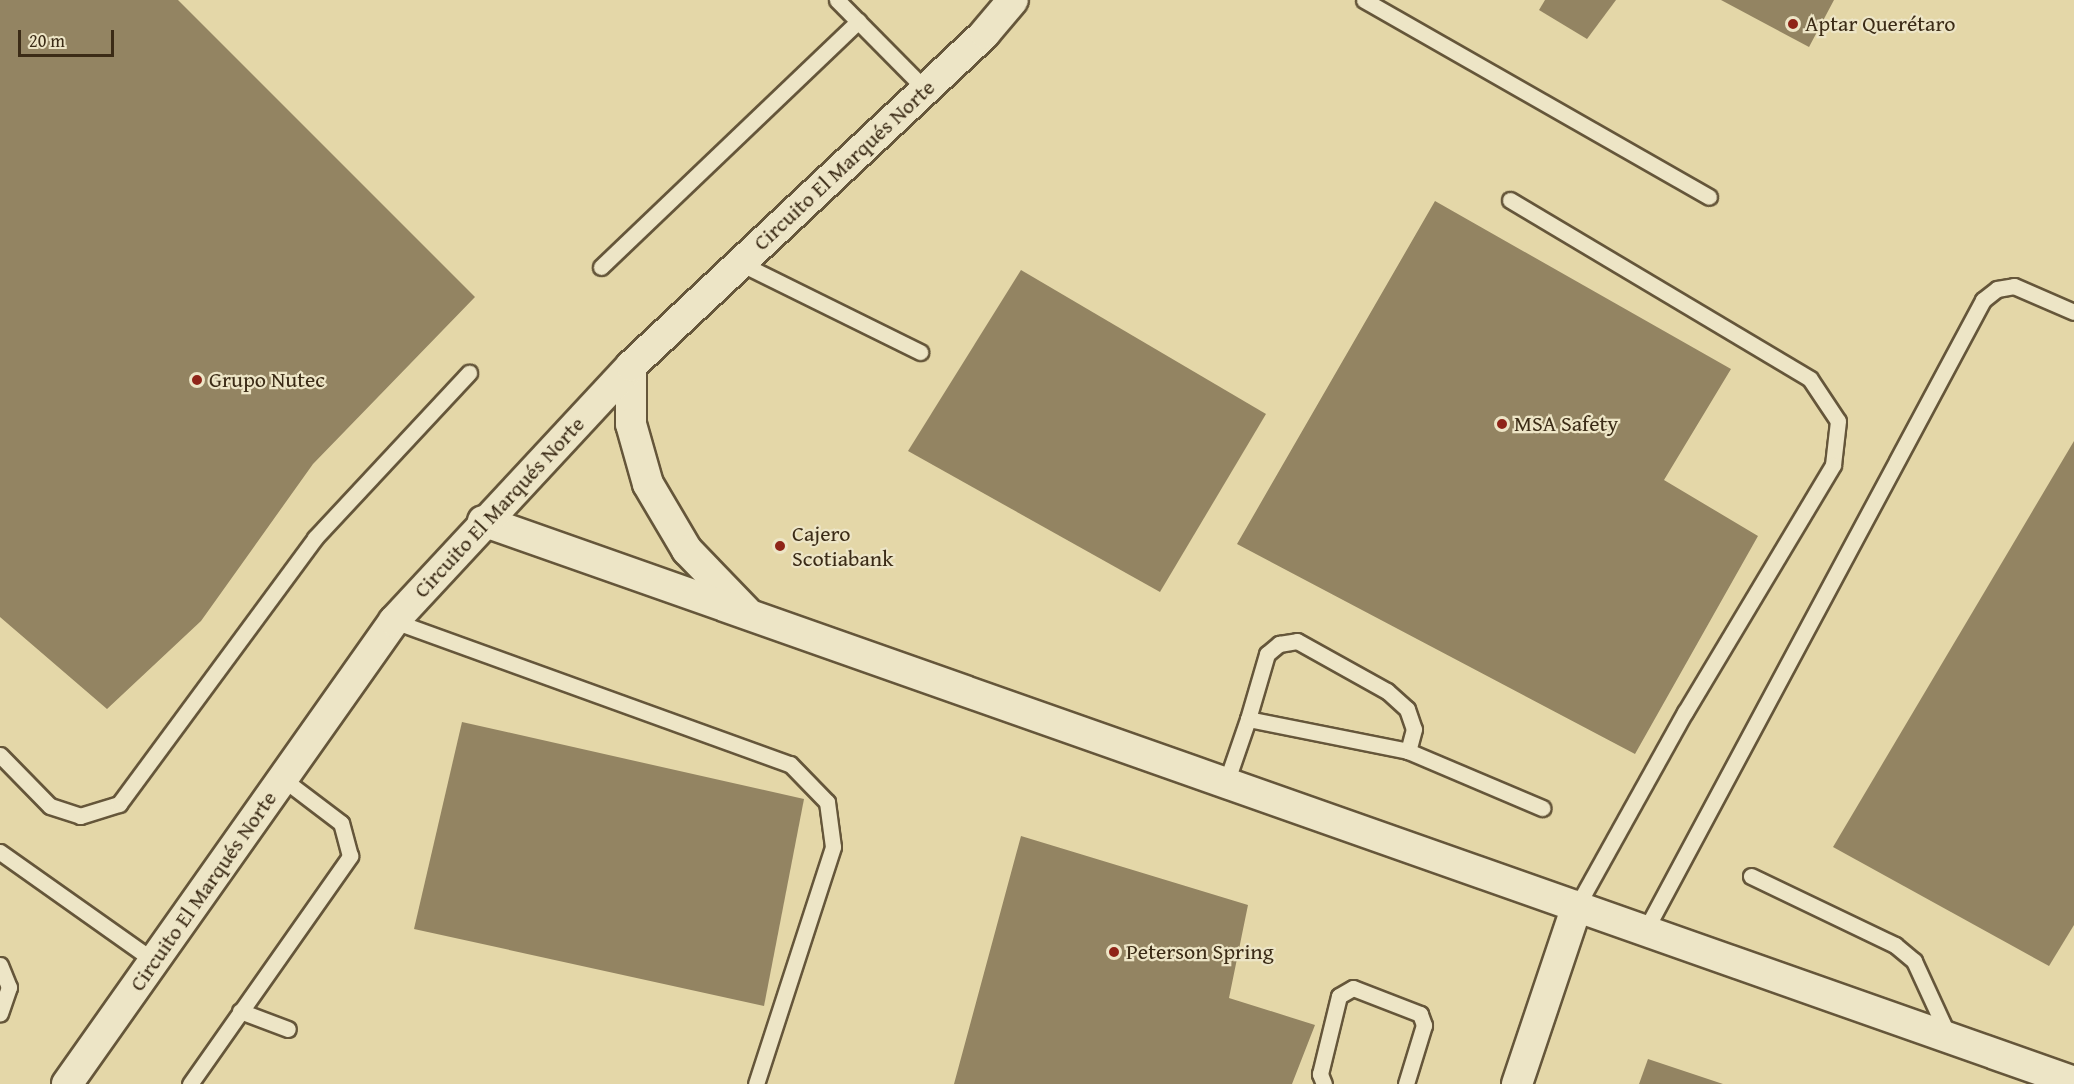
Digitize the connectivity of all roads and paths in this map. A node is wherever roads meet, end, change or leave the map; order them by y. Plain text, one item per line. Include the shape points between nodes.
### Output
1 (837, 0) edge
2 (1013, 0) edge
3 (1364, 0) edge
4 (858, 21) junction
5 (925, 89) junction
6 (1708, 197) dead end
7 (1510, 200) dead end
8 (740, 263) junction
9 (601, 267) dead end
10 (2074, 312) edge
11 (920, 352) dead end
12 (631, 366) junction
13 (469, 373) dead end
14 (483, 521) junction
15 (750, 615) junction
16 (394, 621) junction
17 (1248, 719) junction
18 (1408, 751) junction
19 (0, 755) edge
20 (283, 779) junction
21 (1226, 783) junction
22 (1542, 808) dead end
23 (0, 852) edge
24 (1751, 876) dead end
25 (1576, 906) junction
26 (1645, 931) junction
27 (154, 961) junction
28 (0, 965) edge
29 (240, 1011) junction
30 (0, 1013) edge
31 (288, 1029) dead end
32 (1949, 1037) junction
33 (2074, 1082) edge
34 (67, 1084) edge
35 (190, 1084) edge
36 (756, 1084) edge
37 (1324, 1084) edge
38 (1406, 1084) edge
39 (1517, 1084) edge

1 - 4 lane
2 - 5 street, Circuito El Marqués Norte
3 - 6 lane
4 - 5 lane
4 - 9 lane
5 - 8 street, Circuito El Marqués Norte
7 - 25 lane via 1810,379 1839,422 1833,465 1685,712
8 - 11 lane
8 - 12 street, Circuito El Marqués Norte
10 - 26 lane via 2014,286 1997,289 1983,300
12 - 14 street, Circuito El Marqués Norte
12 - 15 street via 631,424 648,484 687,550
13 - 19 lane via 315,538 119,804 80,816 50,806
14 - 15 street
14 - 16 street, Circuito El Marqués Norte
15 - 21 street
16 - 20 street, Circuito El Marqués Norte
16 - 36 lane via 790,764 827,802 833,847
17 - 18 lane
17 - 18 lane via 1267,654 1279,644 1297,641 1387,691 1407,709 1414,729
17 - 21 lane
18 - 22 lane
20 - 27 street, Circuito El Marqués Norte
20 - 29 lane via 340,823 350,856
21 - 25 street
23 - 27 lane
24 - 32 lane via 1895,945 1914,961
25 - 26 street
25 - 39 street
26 - 32 street
27 - 34 street, Circuito El Marqués Norte
28 - 30 lane via 9,987
29 - 31 lane
29 - 35 lane
32 - 33 street
37 - 38 lane via 1320,1074 1338,996 1353,988 1420,1014 1424,1025

